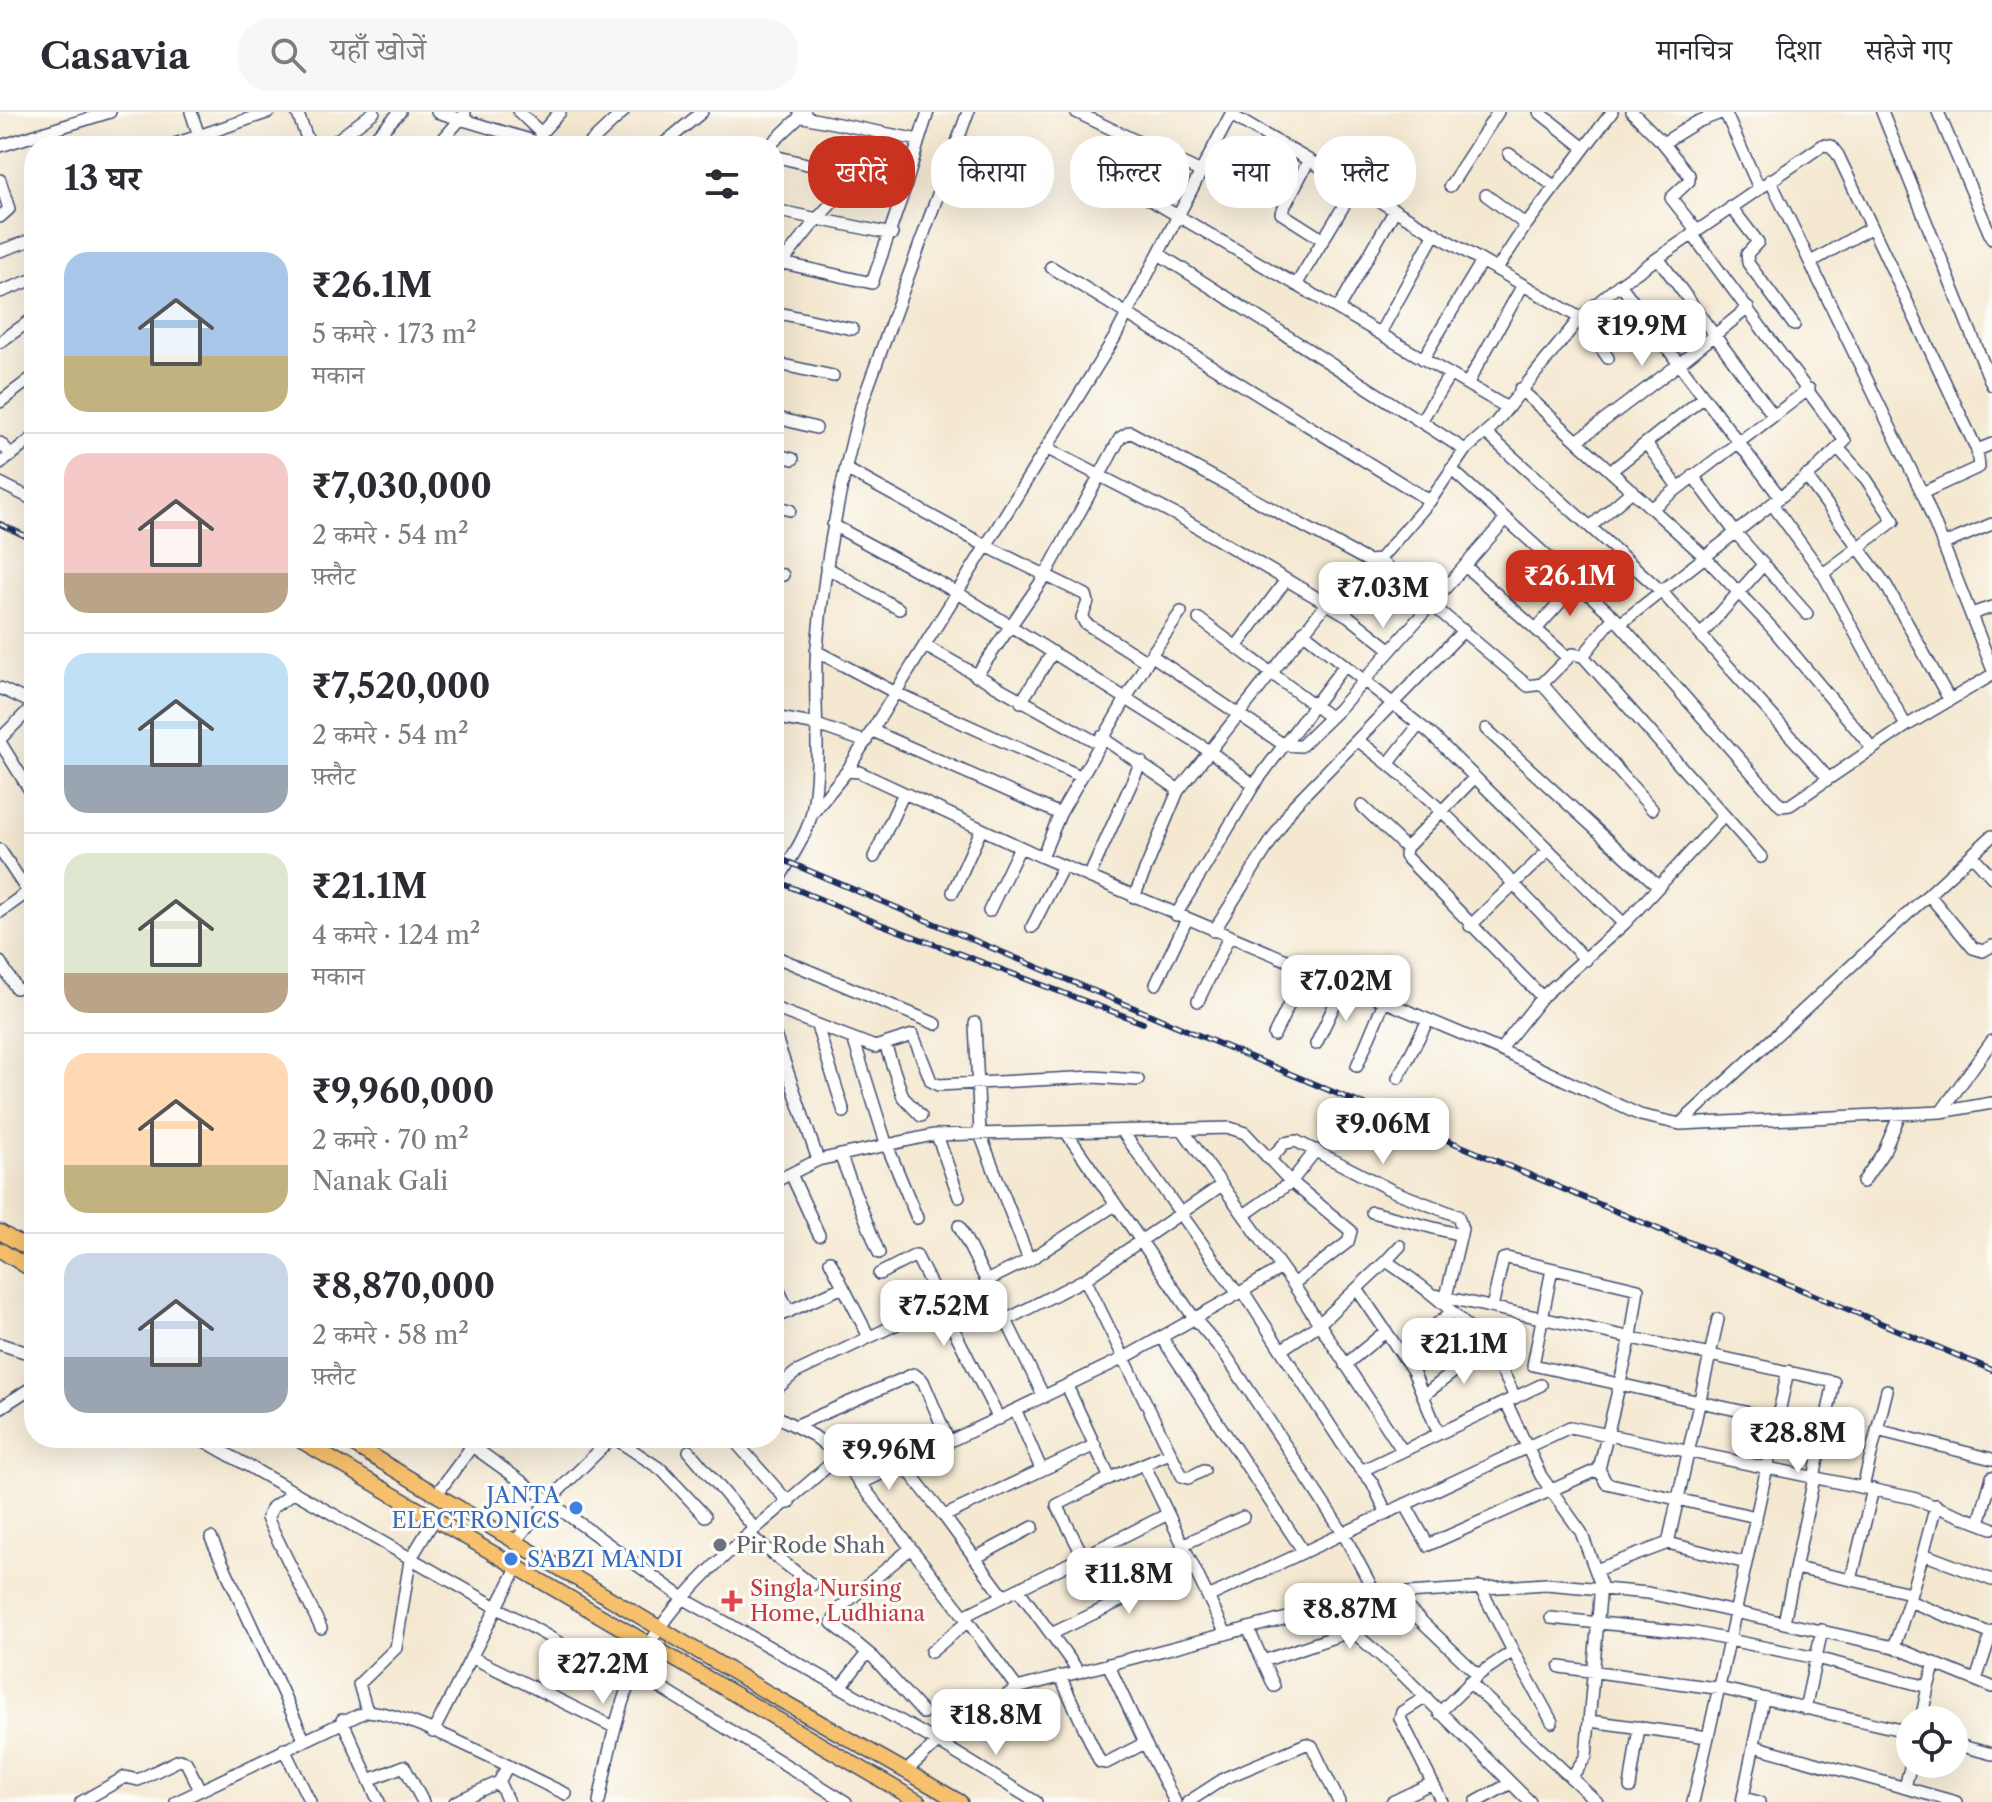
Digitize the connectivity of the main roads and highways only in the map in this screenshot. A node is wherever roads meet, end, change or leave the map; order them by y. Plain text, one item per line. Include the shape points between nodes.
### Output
1 (6, 1236) edge
2 (24, 1246) edge
3 (1, 1251) edge
4 (24, 1265) edge
5 (313, 1448) edge
6 (358, 1448) edge
7 (919, 1802) edge
8 (960, 1802) edge

1 - 2 main road
3 - 4 main road
5 - 7 main road
6 - 8 main road

